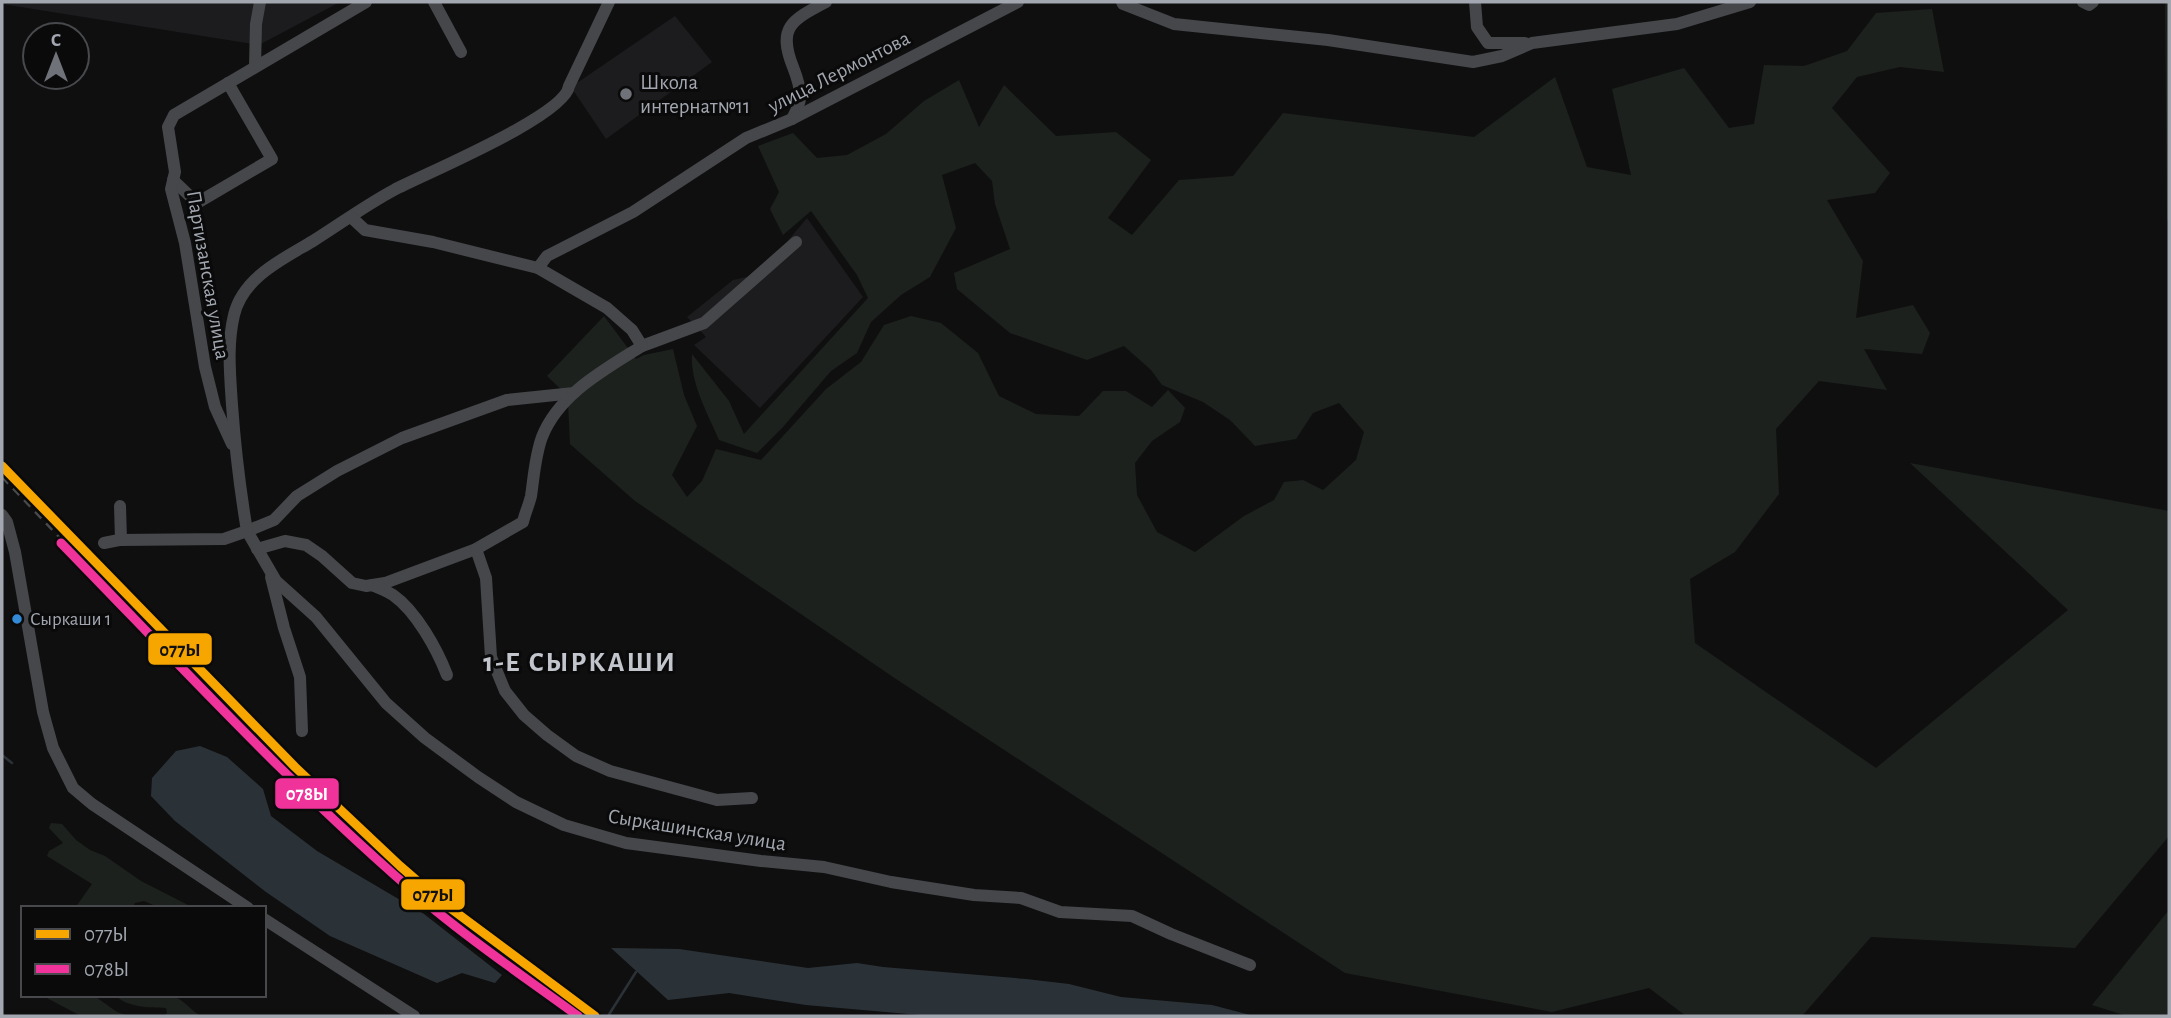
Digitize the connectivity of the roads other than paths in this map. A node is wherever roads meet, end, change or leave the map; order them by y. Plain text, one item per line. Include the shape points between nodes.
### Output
1 (260, 2) edge
2 (366, 2) edge
3 (434, 2) edge
4 (609, 2) edge
5 (826, 2) edge
6 (1018, 2) edge
7 (1122, 2) edge
8 (1475, 2) edge
9 (1750, 2) edge
10 (2082, 2) edge
11 (2093, 2) edge
12 (1532, 43) junction
13 (461, 52) dead end
14 (255, 67) junction
15 (228, 83) junction
16 (792, 119) junction
17 (173, 180) junction
18 (351, 217) junction
19 (796, 242) dead end
20 (538, 268) junction
21 (642, 346) junction
22 (574, 393) junction
23 (236, 453) junction
24 (120, 506) dead end
25 (2, 514) edge
26 (247, 531) junction
27 (121, 540) junction
28 (104, 543) dead end
29 (257, 549) junction
30 (476, 549) junction
31 (270, 570) junction
32 (372, 585) junction
33 (447, 675) dead end
34 (302, 731) dead end
35 (752, 798) dead end
36 (245, 906) edge
37 (266, 920) edge
38 (1250, 965) dead end
39 (414, 1016) edge

1 - 14 street
2 - 14 street, Партизанская улица
3 - 13 street
4 - 18 street via 568,93 548,111
5 - 16 street via 801,15 788,29 786,47 799,81 800,100
6 - 16 street, улица Лермонтова
7 - 12 street via 1174,24 1328,40 1473,62
8 - 12 street via 1477,27 1488,43
9 - 12 street via 1677,24
10 - 11 street
14 - 15 street, Партизанская улица
15 - 17 street, Партизанская улица via 174,115 168,127
15 - 17 street via 272,159 197,203
16 - 20 street, улица Лермонтова via 746,138 633,212 547,256
17 - 23 street, Партизанская улица via 205,367 215,407
18 - 20 street via 365,230
18 - 23 street via 247,286 234,314 229,361
19 - 21 street via 704,323
20 - 21 street via 607,308
21 - 22 street
22 - 26 street via 507,400 402,438 337,471 297,496 274,520
22 - 30 street via 557,410 543,435 523,522
23 - 26 street
24 - 27 street
25 - 36 street via 15,552 43,712 53,748 73,788
26 - 27 street via 224,539
26 - 29 street, Сыркашинская улица
27 - 28 street
29 - 31 street, Сыркашинская улица
29 - 32 street via 285,541 306,545 352,583
30 - 32 street
30 - 35 street via 485,578 491,657 505,691 524,715 576,757 610,771 717,800
31 - 34 street via 300,677
31 - 38 street, Сыркашинская улица via 316,617 386,703 425,738 516,802 564,825 626,842 824,867 974,895 1021,898 1060,912 1132,916
32 - 33 street via 406,607 436,646
37 - 39 street

